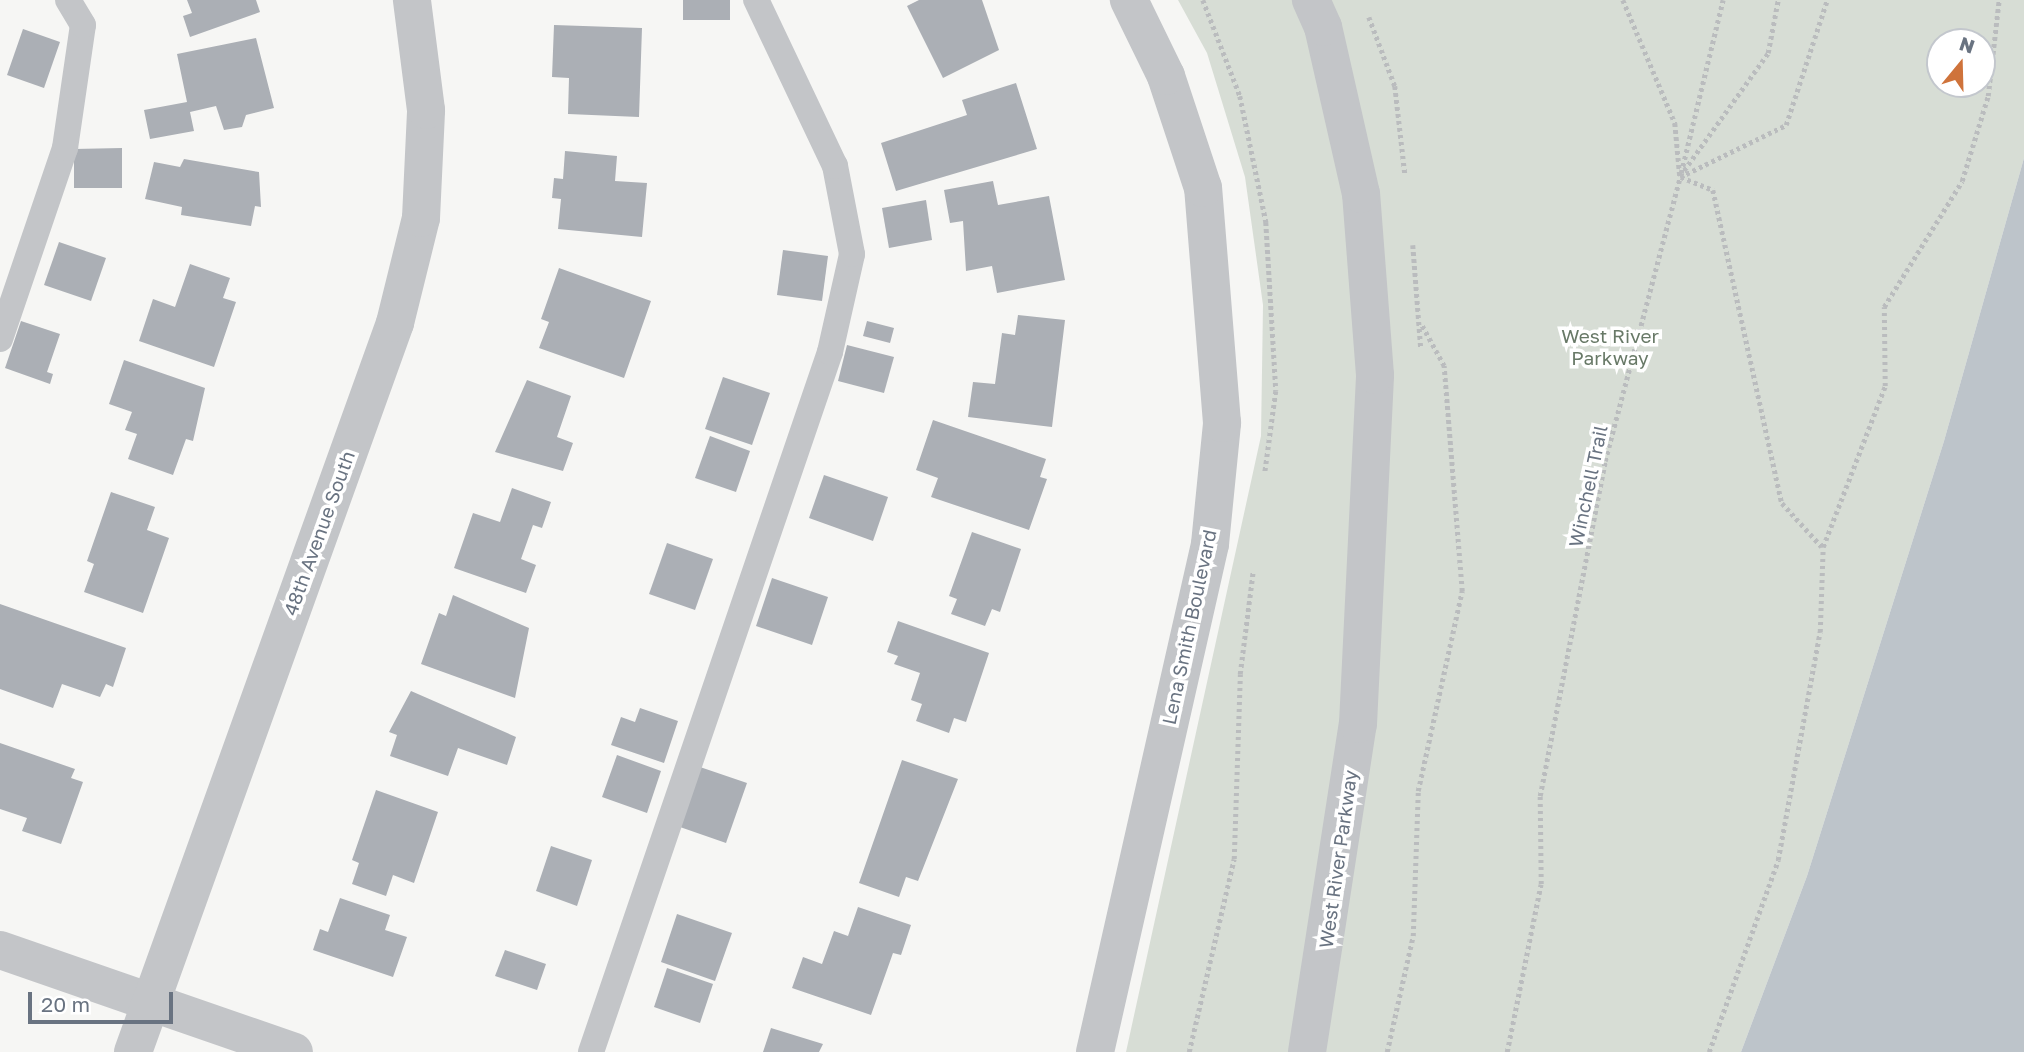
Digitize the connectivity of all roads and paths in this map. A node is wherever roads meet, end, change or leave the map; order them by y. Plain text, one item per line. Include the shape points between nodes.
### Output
1 (68, 0) edge
2 (412, 0) edge
3 (756, 0) edge
4 (1129, 0) edge
5 (1311, 0) edge
6 (1623, 0) edge
7 (1723, 0) edge
8 (1778, 0) edge
9 (1827, 0) edge
10 (1999, 0) edge
11 (1680, 177) junction
12 (1422, 325) dead end
13 (0, 340) edge
14 (1823, 547) junction
15 (0, 950) edge
16 (148, 1002) junction
17 (133, 1052) edge
18 (294, 1052) edge
19 (591, 1052) edge
20 (1096, 1052) edge
21 (1307, 1052) edge
22 (1387, 1052) edge
23 (1507, 1052) edge
24 (1709, 1052) edge

1 - 13 lane via 83,25 65,148
2 - 16 street, 48th Avenue South via 426,110 421,218 395,323
3 - 19 lane via 835,166 852,254 830,352
4 - 20 street, Lena Smith Boulevard via 1166,76 1203,188 1222,424 1210,544
5 - 21 street, West River Parkway via 1323,27 1361,194 1375,375 1357,724
6 - 11 path via 1675,123
7 - 11 path, Winchell Trail
8 - 11 path via 1769,53
9 - 11 path via 1786,125
10 - 14 path via 1988,96 1962,181 1884,307 1885,386
11 - 14 path via 1713,190 1782,503
11 - 23 path, Winchell Trail via 1605,461 1540,796 1541,884
12 - 22 path via 1444,366 1462,591 1418,791 1412,936
14 - 24 path via 1820,632 1778,860
15 - 16 street
16 - 17 street, 48th Avenue South
16 - 18 street

